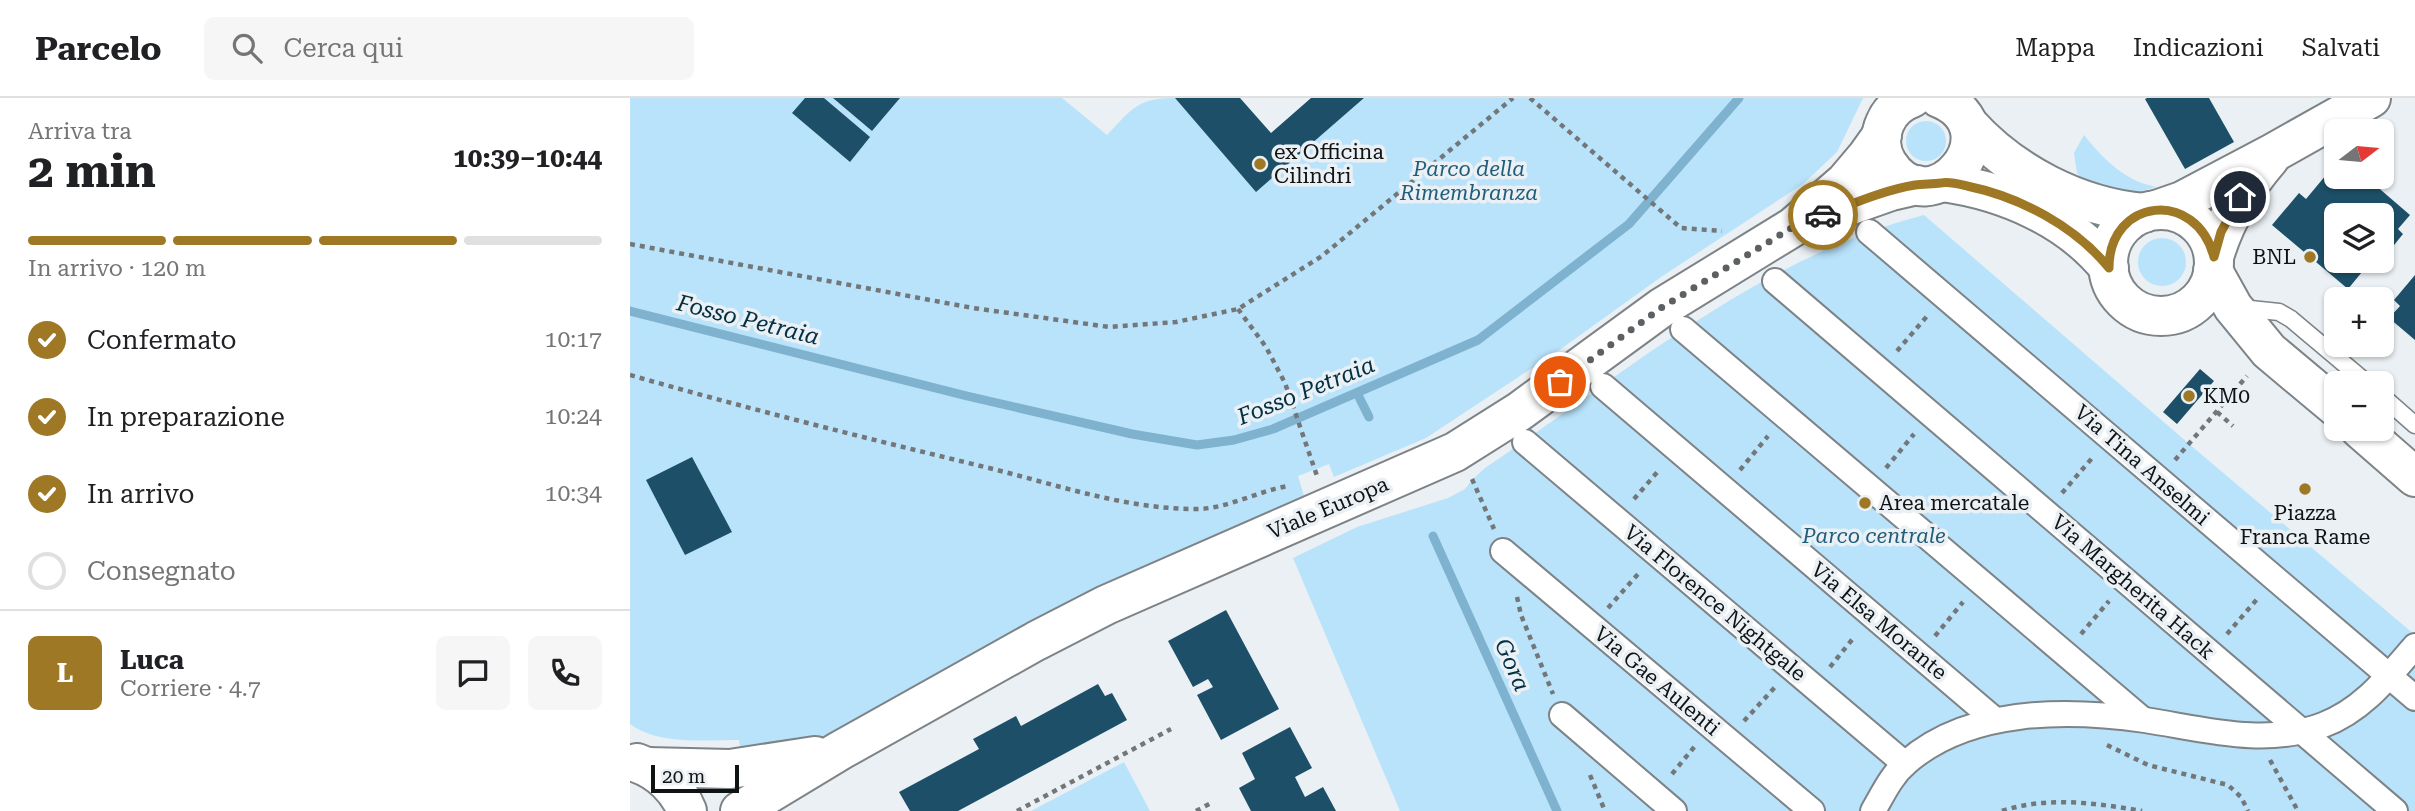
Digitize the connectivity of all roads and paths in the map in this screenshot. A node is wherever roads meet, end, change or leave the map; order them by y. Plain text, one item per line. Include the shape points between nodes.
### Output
1 (1513, 98) edge
2 (1530, 98) edge
3 (1912, 98) edge
4 (1939, 98) edge
5 (2371, 98) edge
6 (1968, 124) junction
7 (1882, 135) junction
8 (2273, 153) junction
9 (1930, 183) junction
10 (2150, 211) junction
11 (1793, 227) junction
12 (1726, 231) dead end
13 (1869, 232) dead end
14 (630, 244) edge
15 (2213, 264) junction
16 (2109, 268) junction
17 (1774, 281) dead end
18 (1944, 296) junction
19 (2233, 307) junction
20 (1238, 309) junction
21 (2176, 314) junction
22 (1683, 329) dead end
23 (2259, 362) junction
24 (1880, 371) junction
25 (2353, 371) edge
26 (630, 375) edge
27 (1603, 386) dead end
28 (2324, 400) edge
29 (2394, 407) edge
30 (2217, 412) junction
31 (1930, 414) junction
32 (1785, 415) junction
33 (2415, 425) edge
34 (2233, 426) dead end
35 (2110, 437) junction
36 (2374, 441) edge
37 (1525, 442) dead end
38 (1676, 449) junction
39 (1467, 469) dead end
40 (1315, 470) dead end
41 (2415, 477) edge
42 (2159, 479) junction
43 (1870, 488) junction
44 (1298, 489) dead end
45 (1724, 489) junction
46 (2046, 513) junction
47 (1617, 520) junction
48 (1503, 551) junction
49 (1656, 554) junction
50 (2274, 578) junction
51 (2125, 581) junction
52 (1980, 582) junction
53 (1873, 616) junction
54 (1591, 626) junction
55 (2415, 646) edge
56 (2065, 654) junction
57 (2211, 654) junction
58 (1919, 656) junction
59 (1792, 669) junction
60 (2389, 676) junction
61 (1813, 687) junction
62 (2415, 698) edge
63 (1562, 715) joint
64 (2058, 715) junction
65 (2142, 719) junction
66 (1995, 720) junction
67 (1171, 729) dead end
68 (2302, 731) junction
69 (1719, 733) junction
70 (2254, 736) junction
71 (841, 750) junction
72 (639, 764) edge
73 (1905, 764) junction
74 (1590, 774) dead end
75 (1655, 794) junction
76 (1210, 803) dead end
77 (687, 811) edge
78 (740, 811) edge
79 (1017, 811) edge
80 (1196, 811) edge
81 (1605, 811) edge
82 (1674, 811) edge
83 (1812, 811) edge
84 (1873, 811) edge
85 (2002, 811) edge
86 (2142, 811) edge
87 (2248, 811) edge
88 (2298, 811) edge
89 (2395, 811) edge

1 - 20 path via 1322,256
2 - 12 path via 1681,228
3 - 7 main road, Viale Europa via 1890,113
4 - 6 main road via 1955,106
5 - 8 main road
6 - 9 main road via 1970,144 1965,163 1952,177
6 - 10 main road via 1988,146 2044,182 2117,211
7 - 9 main road via 1881,148 1894,172 1904,180
7 - 11 main road, Viale Europa via 1857,170
8 - 10 main road via 2182,201
8 - 15 main road via 2232,211
9 - 11 main road, Viale Europa via 1891,191
9 - 16 main road via 1976,188 2037,212 2076,235
10 - 15 main road via 2170,211 2194,222 2204,232
10 - 16 main road via 2117,234
11 - 71 main road, Viale Europa via 1661,308 1455,452 1105,606
13 - 18 street, Via Tina Anselmi
14 - 20 path via 973,309 1109,327 1176,322
15 - 19 main road
15 - 21 main road via 2207,290
16 - 21 main road via 2120,296 2132,307 2161,316
17 - 24 street, Via Margherita Hack
18 - 24 path
18 - 35 street, Via Tina Anselmi
19 - 23 main road
19 - 25 lane via 2279,312
20 - 40 path via 1285,383
21 - 23 main road via 2199,320
22 - 32 street
23 - 28 main road
23 - 30 path
24 - 31 street, Via Margherita Hack
26 - 44 path via 1112,501 1199,509 1267,489 1291,485
27 - 38 street, Via Elsa Morante
29 - 33 lane
30 - 34 path
30 - 42 path
31 - 43 path
31 - 46 street, Via Margherita Hack
32 - 43 street
32 - 45 path
35 - 42 street, Via Tina Anselmi
35 - 46 path
36 - 41 main road
37 - 47 street, Via Florence Nightgale
38 - 45 street, Via Elsa Morante
38 - 47 path
39 - 48 path
42 - 50 street, Via Tina Anselmi
43 - 52 street
45 - 53 street, Via Elsa Morante
46 - 51 street, Via Margherita Hack
47 - 49 street, Via Florence Nightgale
48 - 54 street, Via Gae Aulenti
48 - 63 path via 1521,615
49 - 54 path
49 - 59 street, Via Florence Nightgale
50 - 57 path
50 - 60 street, Via Tina Anselmi
51 - 56 path
51 - 57 street, Via Margherita Hack
52 - 56 street
52 - 58 path
53 - 58 street, Via Elsa Morante
53 - 61 path
54 - 69 street, Via Gae Aulenti
55 - 60 street
56 - 65 street
57 - 68 street, Via Margherita Hack
58 - 66 street, Via Elsa Morante
59 - 61 street, Via Florence Nightgale
59 - 69 path
60 - 62 street, Via Tina Anselmi
60 - 68 street via 2349,712
61 - 73 street, Via Florence Nightgale
63 - 75 street
64 - 65 street
64 - 66 street
64 - 87 path via 2148,765 2228,785
65 - 70 street
66 - 73 street via 1938,741
67 - 79 path
68 - 70 street
68 - 89 street, Via Margherita Hack
69 - 75 path
69 - 83 street, Via Gae Aulenti
70 - 88 path
71 - 72 main road, Viale Europa via 730,769
71 - 78 main road, Viale Europa
72 - 77 main road, Viale Europa via 668,781
73 - 84 street
74 - 81 path
75 - 82 street
76 - 80 path
85 - 86 path via 2046,803 2099,803

